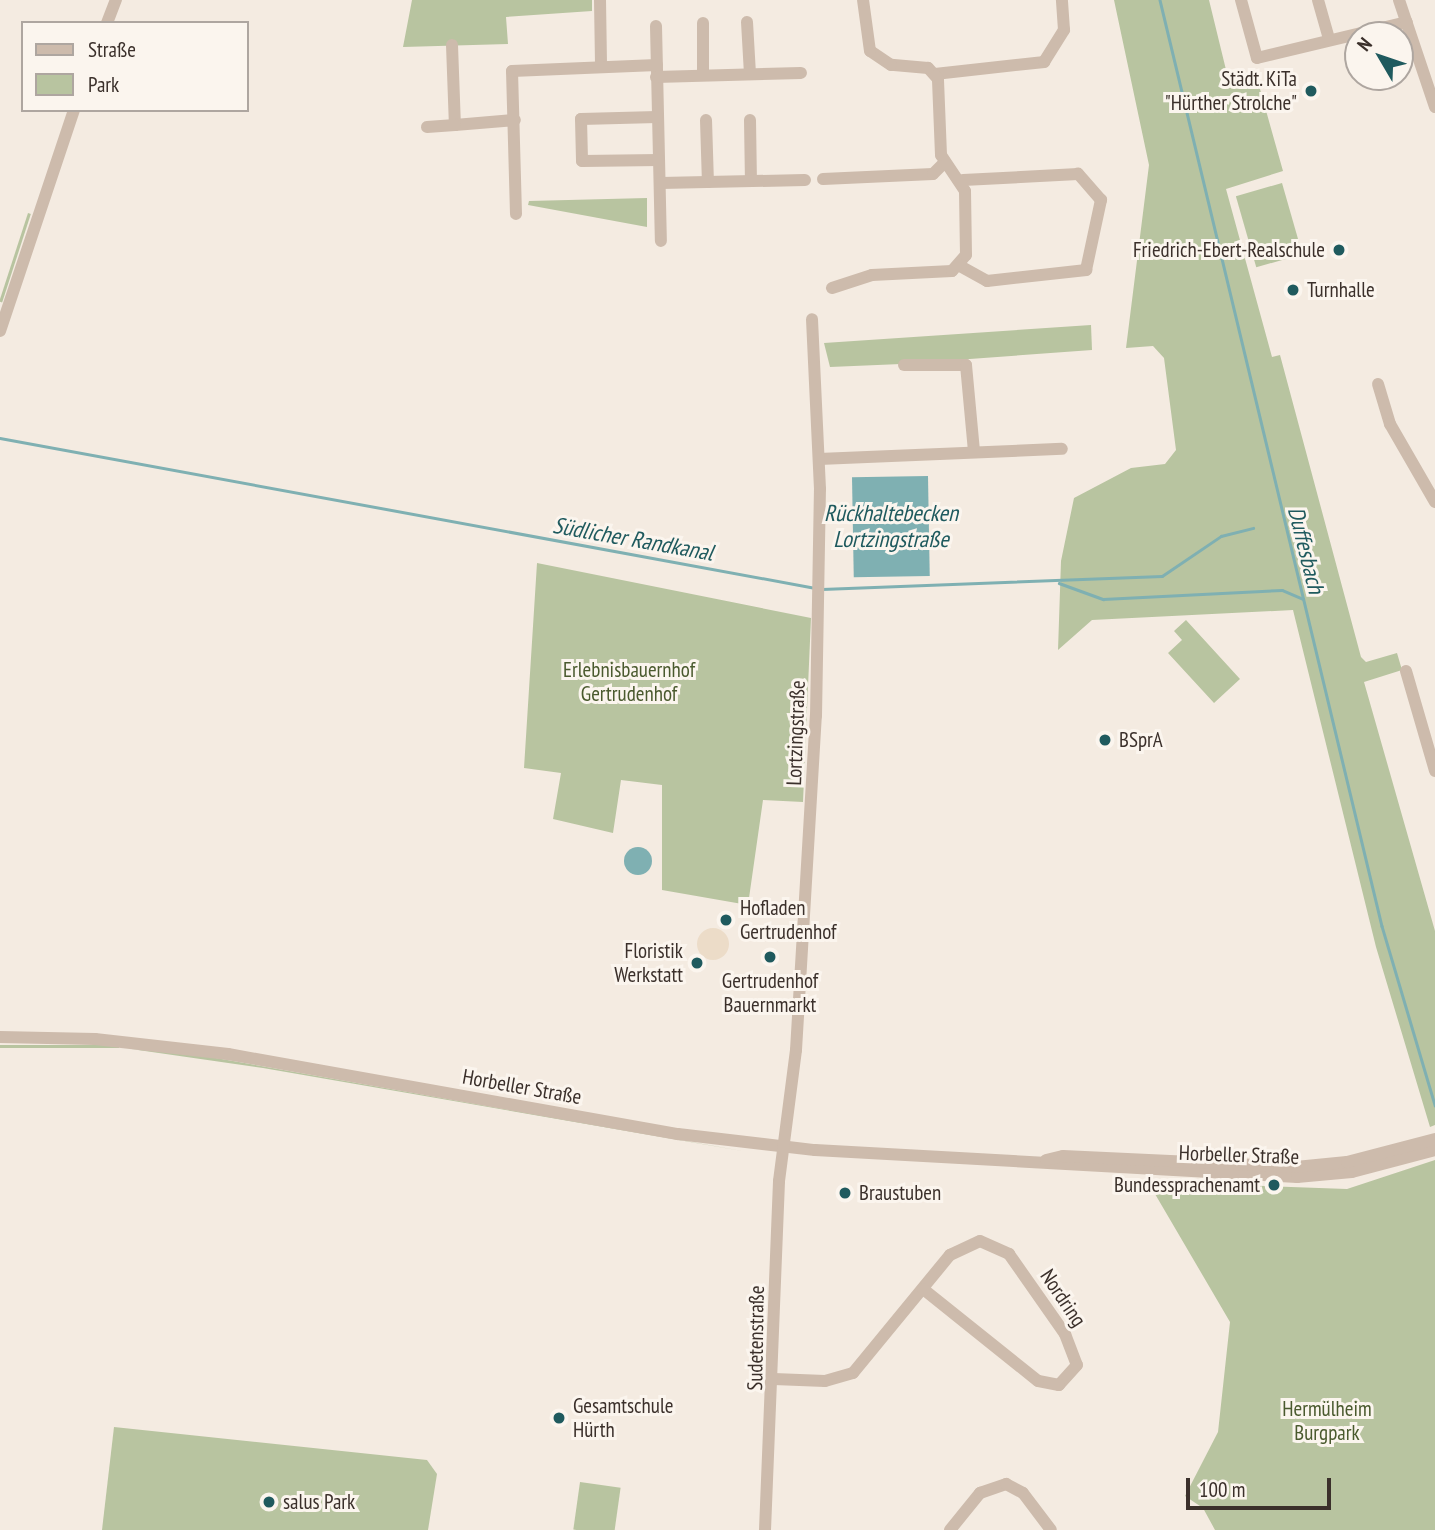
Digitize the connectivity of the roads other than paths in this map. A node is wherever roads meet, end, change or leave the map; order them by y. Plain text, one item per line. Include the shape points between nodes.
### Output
1 (116, 0) edge
2 (600, 0) edge
3 (863, 0) edge
4 (1062, 0) edge
5 (1241, 0) edge
6 (1318, 0) edge
7 (1399, 0) edge
8 (108, 21) edge
9 (1407, 21) edge
10 (747, 22) dead end
11 (703, 23) dead end
12 (656, 26) dead end
13 (1344, 36) edge
14 (1329, 39) junction
15 (1414, 43) edge
16 (452, 45) dead end
17 (601, 67) junction
18 (657, 71) junction
19 (750, 74) junction
20 (801, 74) dead end
21 (935, 74) junction
22 (703, 75) junction
23 (1435, 107) edge
24 (73, 112) edge
25 (657, 117) junction
26 (515, 120) junction
27 (706, 120) dead end
28 (750, 120) dead end
29 (455, 125) junction
30 (427, 127) dead end
31 (659, 160) junction
32 (945, 162) junction
33 (823, 179) dead end
34 (805, 180) dead end
35 (963, 180) junction
36 (751, 181) junction
37 (708, 182) junction
38 (660, 184) junction
39 (516, 214) dead end
40 (661, 241) dead end
41 (960, 266) junction
42 (832, 288) dead end
43 (813, 319) dead end
44 (0, 331) edge
45 (904, 365) dead end
46 (1378, 384) dead end
47 (1062, 449) dead end
48 (974, 452) junction
49 (819, 459) junction
50 (1435, 502) edge
51 (1406, 671) dead end
52 (1435, 771) edge
53 (0, 1037) edge
54 (1435, 1139) edge
55 (785, 1147) junction
56 (1435, 1150) edge
57 (1039, 1162) junction
58 (923, 1289) junction
59 (774, 1378) junction
60 (765, 1530) edge
61 (950, 1530) edge
62 (1051, 1530) edge

1 - 8 street
2 - 17 street
3 - 21 street via 870,51 891,65 920,65
4 - 21 street via 1064,30 1044,62
5 - 14 street via 1257,58
6 - 14 street
7 - 9 street
10 - 19 street
11 - 22 street
12 - 18 street
13 - 14 street
15 - 23 street
16 - 29 street
17 - 18 street
17 - 26 street via 512,71
18 - 22 street
18 - 25 street
19 - 20 street
19 - 22 street
21 - 32 street
24 - 44 street
25 - 31 street
25 - 31 street via 581,119 582,161
26 - 29 street
26 - 39 street
27 - 37 street
28 - 36 street
29 - 30 street
31 - 38 street
32 - 33 street via 933,174
32 - 35 street
34 - 36 street
35 - 41 street via 966,255
35 - 41 street via 1078,174 1101,200 1086,270 987,281
36 - 37 street
37 - 38 street
38 - 40 street
41 - 42 street via 872,275
43 - 49 street, Lortzingstraße
45 - 48 street via 966,365
46 - 50 street via 1390,424
47 - 48 street
48 - 49 street
49 - 55 street, Lortzingstraße via 806,913
51 - 52 street
53 - 55 street, Horbeller Straße via 95,1039 228,1054
54 - 57 street, Horbeller Straße via 1347,1162 1296,1167 1063,1156
55 - 57 street, Horbeller Straße
55 - 59 street, Sudetenstraße
56 - 57 street, Horbeller Straße via 1322,1176
58 - 58 street, Nordring via 1038,1381 1059,1385 1077,1365 1065,1334 1001,1245 980,1241 962,1246
58 - 59 street, Nordring via 853,1373 825,1381
59 - 60 street, Sudetenstraße
61 - 62 street via 980,1493 1006,1484 1023,1493

